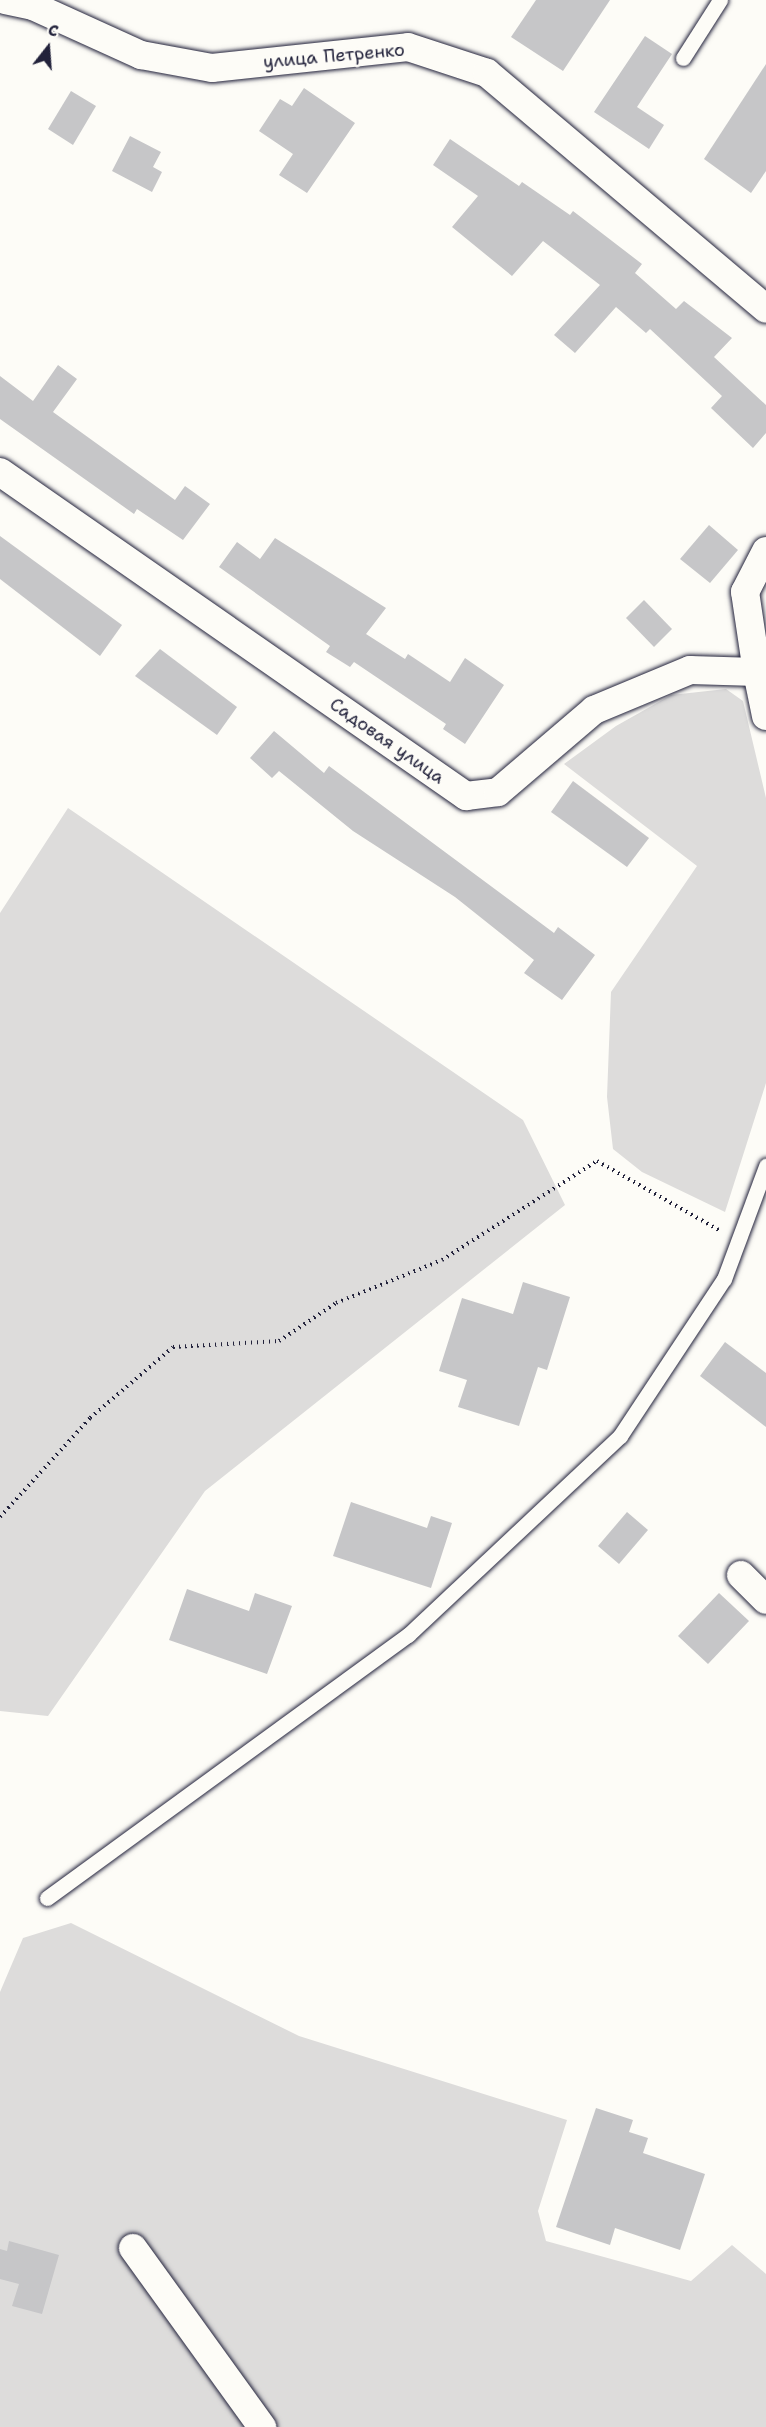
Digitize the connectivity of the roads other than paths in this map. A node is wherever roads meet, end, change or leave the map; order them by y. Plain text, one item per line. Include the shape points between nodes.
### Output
1 (5, 0) edge
2 (720, 0) edge
3 (683, 58) dead end
4 (766, 309) edge
5 (0, 472) edge
6 (766, 551) edge
7 (757, 672) junction
8 (766, 716) edge
9 (766, 1166) edge
10 (741, 1575) dead end
11 (766, 1600) edge
12 (47, 1898) dead end
13 (133, 2248) dead end
14 (261, 2427) edge

1 - 4 street, улица Петренко via 33,6 141,55 212,68 408,47 487,73
2 - 3 lane
5 - 7 street, Садовая улица via 466,796 498,792 594,710 690,670
6 - 7 street via 745,592
7 - 8 street
9 - 12 lane via 724,1280 620,1436 408,1635
10 - 11 street
13 - 14 street

